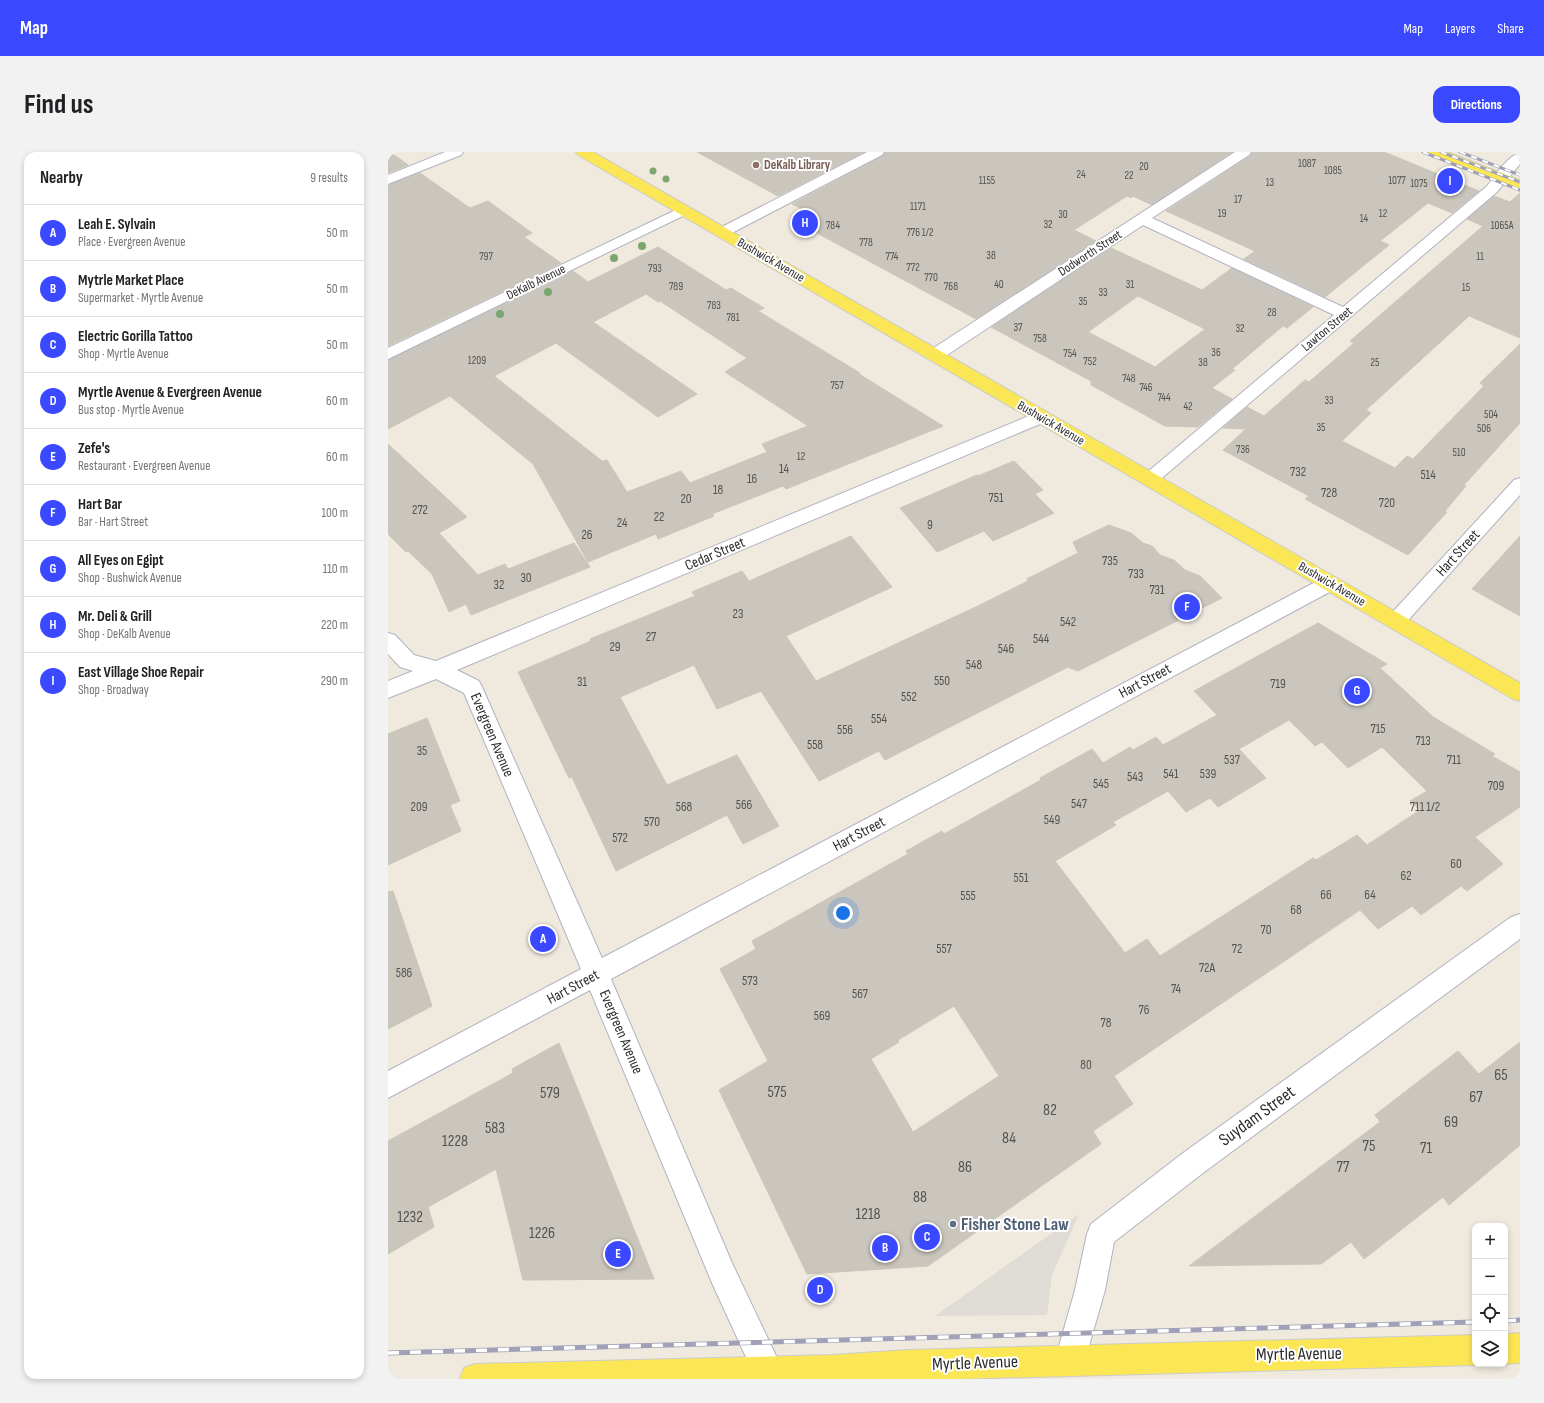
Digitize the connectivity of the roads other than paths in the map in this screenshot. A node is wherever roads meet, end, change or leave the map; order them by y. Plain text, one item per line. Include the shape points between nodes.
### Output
1 (456, 152) edge
2 (583, 152) edge
3 (877, 152) edge
4 (1244, 152) edge
5 (1435, 152) edge
6 (1520, 158) edge
7 (1501, 178) junction
8 (388, 180) edge
9 (1520, 185) edge
10 (684, 210) junction
11 (1142, 219) junction
12 (723, 232) junction
13 (1345, 314) junction
14 (388, 354) edge
15 (935, 355) junction
16 (1041, 417) junction
17 (1150, 479) junction
18 (1520, 484) edge
19 (1330, 583) junction
20 (1396, 621) junction
21 (388, 641) edge
22 (438, 670) junction
23 (388, 690) edge
24 (1520, 693) edge
25 (1520, 925) edge
26 (596, 974) junction
27 (388, 1085) edge
28 (1520, 1348) edge
29 (1508, 1349) edge
30 (1472, 1350) edge
31 (1070, 1360) junction
32 (769, 1376) edge
33 (475, 1379) edge

1 - 8 street
2 - 10 main road, Bushwick Avenue
3 - 12 street
4 - 11 street, Dodworth Street
5 - 7 main road
6 - 7 street, Lawton Street
7 - 9 main road
7 - 13 street, Lawton Street via 1492,189
10 - 12 main road, Bushwick Avenue
10 - 14 street, DeKalb Avenue
11 - 13 street
11 - 15 street, Dodworth Street
12 - 15 main road, Bushwick Avenue
13 - 17 street, Lawton Street
15 - 16 main road, Bushwick Avenue
16 - 17 main road, Bushwick Avenue
16 - 22 street, Cedar Street
17 - 19 main road, Bushwick Avenue
18 - 20 street, Hart Street
19 - 20 main road, Bushwick Avenue
19 - 26 street, Hart Street
20 - 24 main road, Bushwick Avenue
21 - 22 street, Evergreen Avenue via 407,662
22 - 23 street, Cedar Street
22 - 26 street, Evergreen Avenue via 472,687
25 - 31 street, Suydam Street via 1193,1163 1101,1234 1090,1290
26 - 27 street, Hart Street
26 - 32 street, Evergreen Avenue via 722,1273
28 - 29 main road
30 - 31 main road, Myrtle Avenue
31 - 32 main road, Myrtle Avenue via 907,1365
32 - 33 main road, Myrtle Avenue

